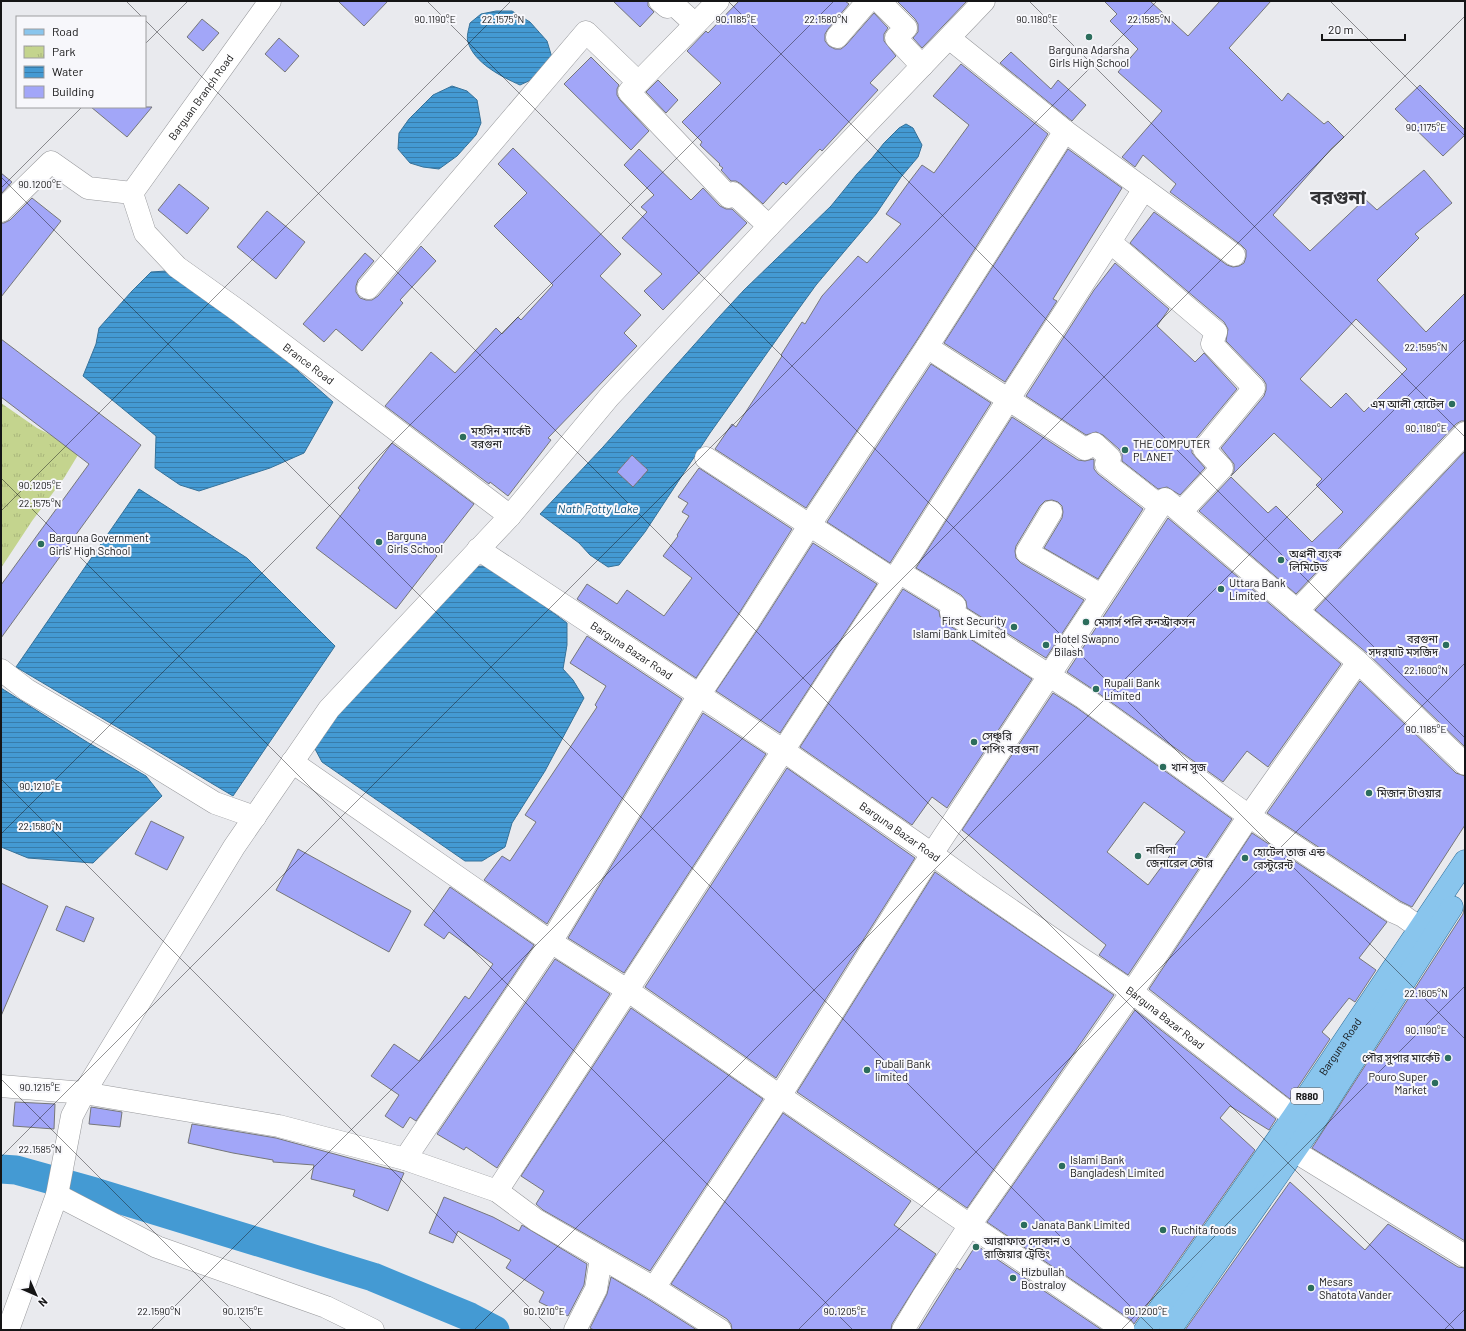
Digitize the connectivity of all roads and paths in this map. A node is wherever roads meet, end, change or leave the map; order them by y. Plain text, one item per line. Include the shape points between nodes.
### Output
1 (270, 1) edge
2 (660, 1) edge
3 (718, 1) edge
4 (868, 1) edge
5 (879, 1) edge
6 (984, 1) edge
7 (695, 24) junction
8 (837, 37) dead end
9 (949, 38) junction
10 (922, 66) junction
11 (638, 82) junction
12 (1065, 131) junction
13 (1144, 189) junction
14 (132, 193) junction
15 (1, 210) edge
16 (769, 226) junction
17 (1110, 242) junction
18 (1234, 256) dead end
19 (368, 288) dead end
20 (926, 347) junction
21 (1008, 400) junction
22 (1465, 433) edge
23 (706, 458) dead end
24 (1170, 509) junction
25 (1051, 512) dead end
26 (510, 516) junction
27 (809, 526) junction
28 (478, 549) junction
29 (897, 576) junction
30 (1101, 595) junction
31 (1297, 611) junction
32 (1358, 662) junction
33 (1, 670) edge
34 (1049, 674) junction
35 (699, 695) junction
36 (784, 751) junction
37 (292, 762) junction
38 (1465, 764) edge
39 (1250, 816) junction
40 (255, 817) junction
41 (932, 854) junction
42 (1465, 860) edge
43 (1465, 887) edge
44 (1420, 928) junction
45 (551, 942) junction
46 (627, 990) junction
47 (1132, 992) junction
48 (1, 1086) edge
49 (84, 1093) junction
50 (780, 1096) junction
51 (1302, 1123) junction
52 (1294, 1151) junction
53 (405, 1159) junction
54 (497, 1191) junction
55 (57, 1195) junction
56 (970, 1225) junction
57 (1465, 1256) edge
58 (601, 1258) junction
59 (654, 1288) junction
60 (8, 1330) edge
61 (373, 1330) edge
62 (575, 1330) edge
63 (720, 1330) edge
64 (903, 1330) edge
65 (1124, 1330) edge
66 (1145, 1330) edge
67 (1170, 1330) edge

1 - 14 street, Barguan Branch Road
2 - 7 street via 667,7 671,2
3 - 7 street
4 - 8 street
5 - 10 street via 906,28 896,38
6 - 9 street
7 - 11 street
9 - 10 street
9 - 12 street
10 - 16 street
11 - 16 street via 629,92 729,197 733,193
11 - 19 street via 586,32
12 - 13 street
12 - 20 street
13 - 17 street
13 - 18 street
14 - 15 street via 88,188 51,162
14 - 26 street, Brance Road via 145,233 177,267
16 - 26 street via 609,397
17 - 21 street
17 - 24 street via 1216,332 1212,344 1254,388 1204,449 1222,468
20 - 21 street
20 - 27 street
21 - 24 street via 1085,449 1094,444 1110,458 1106,464
21 - 29 street
22 - 31 street
23 - 27 street
24 - 30 street
24 - 31 street
25 - 30 street via 1027,552
26 - 28 street
27 - 29 street
27 - 35 street
28 - 35 street, Barguna Bazar Road
28 - 37 street via 329,709
29 - 34 street via 955,606 952,612
29 - 36 street
30 - 34 street
31 - 32 street
32 - 38 street
32 - 39 street
33 - 40 street via 27,690 215,803
34 - 39 street
34 - 41 street
35 - 36 street, Barguna Bazar Road
35 - 45 street
36 - 41 street, Barguna Bazar Road
36 - 46 street
37 - 40 street
37 - 45 street
39 - 44 street
39 - 47 street
40 - 49 street via 234,847
41 - 47 street, Barguna Bazar Road
41 - 50 street
42 - 44 main road, Barguna Road / R880
43 - 51 main road, Barguna Road / R880
44 - 51 main road, Barguna Road / R880
45 - 46 street
45 - 53 street
46 - 50 street
46 - 54 street
47 - 51 street, Barguna Bazar Road
47 - 56 street
48 - 49 street
49 - 53 street via 279,1126
49 - 55 street via 72,1116
50 - 56 street
50 - 59 street
51 - 52 main road, Barguna Road / R880
51 - 66 main road, Barguna Road / R880
52 - 57 street
52 - 67 main road, Barguna Road / R880
53 - 54 street
54 - 58 street via 536,1220
55 - 60 street
55 - 61 street via 157,1247 326,1307
56 - 64 street
56 - 65 street
58 - 59 street
58 - 62 street via 596,1289
59 - 63 street

